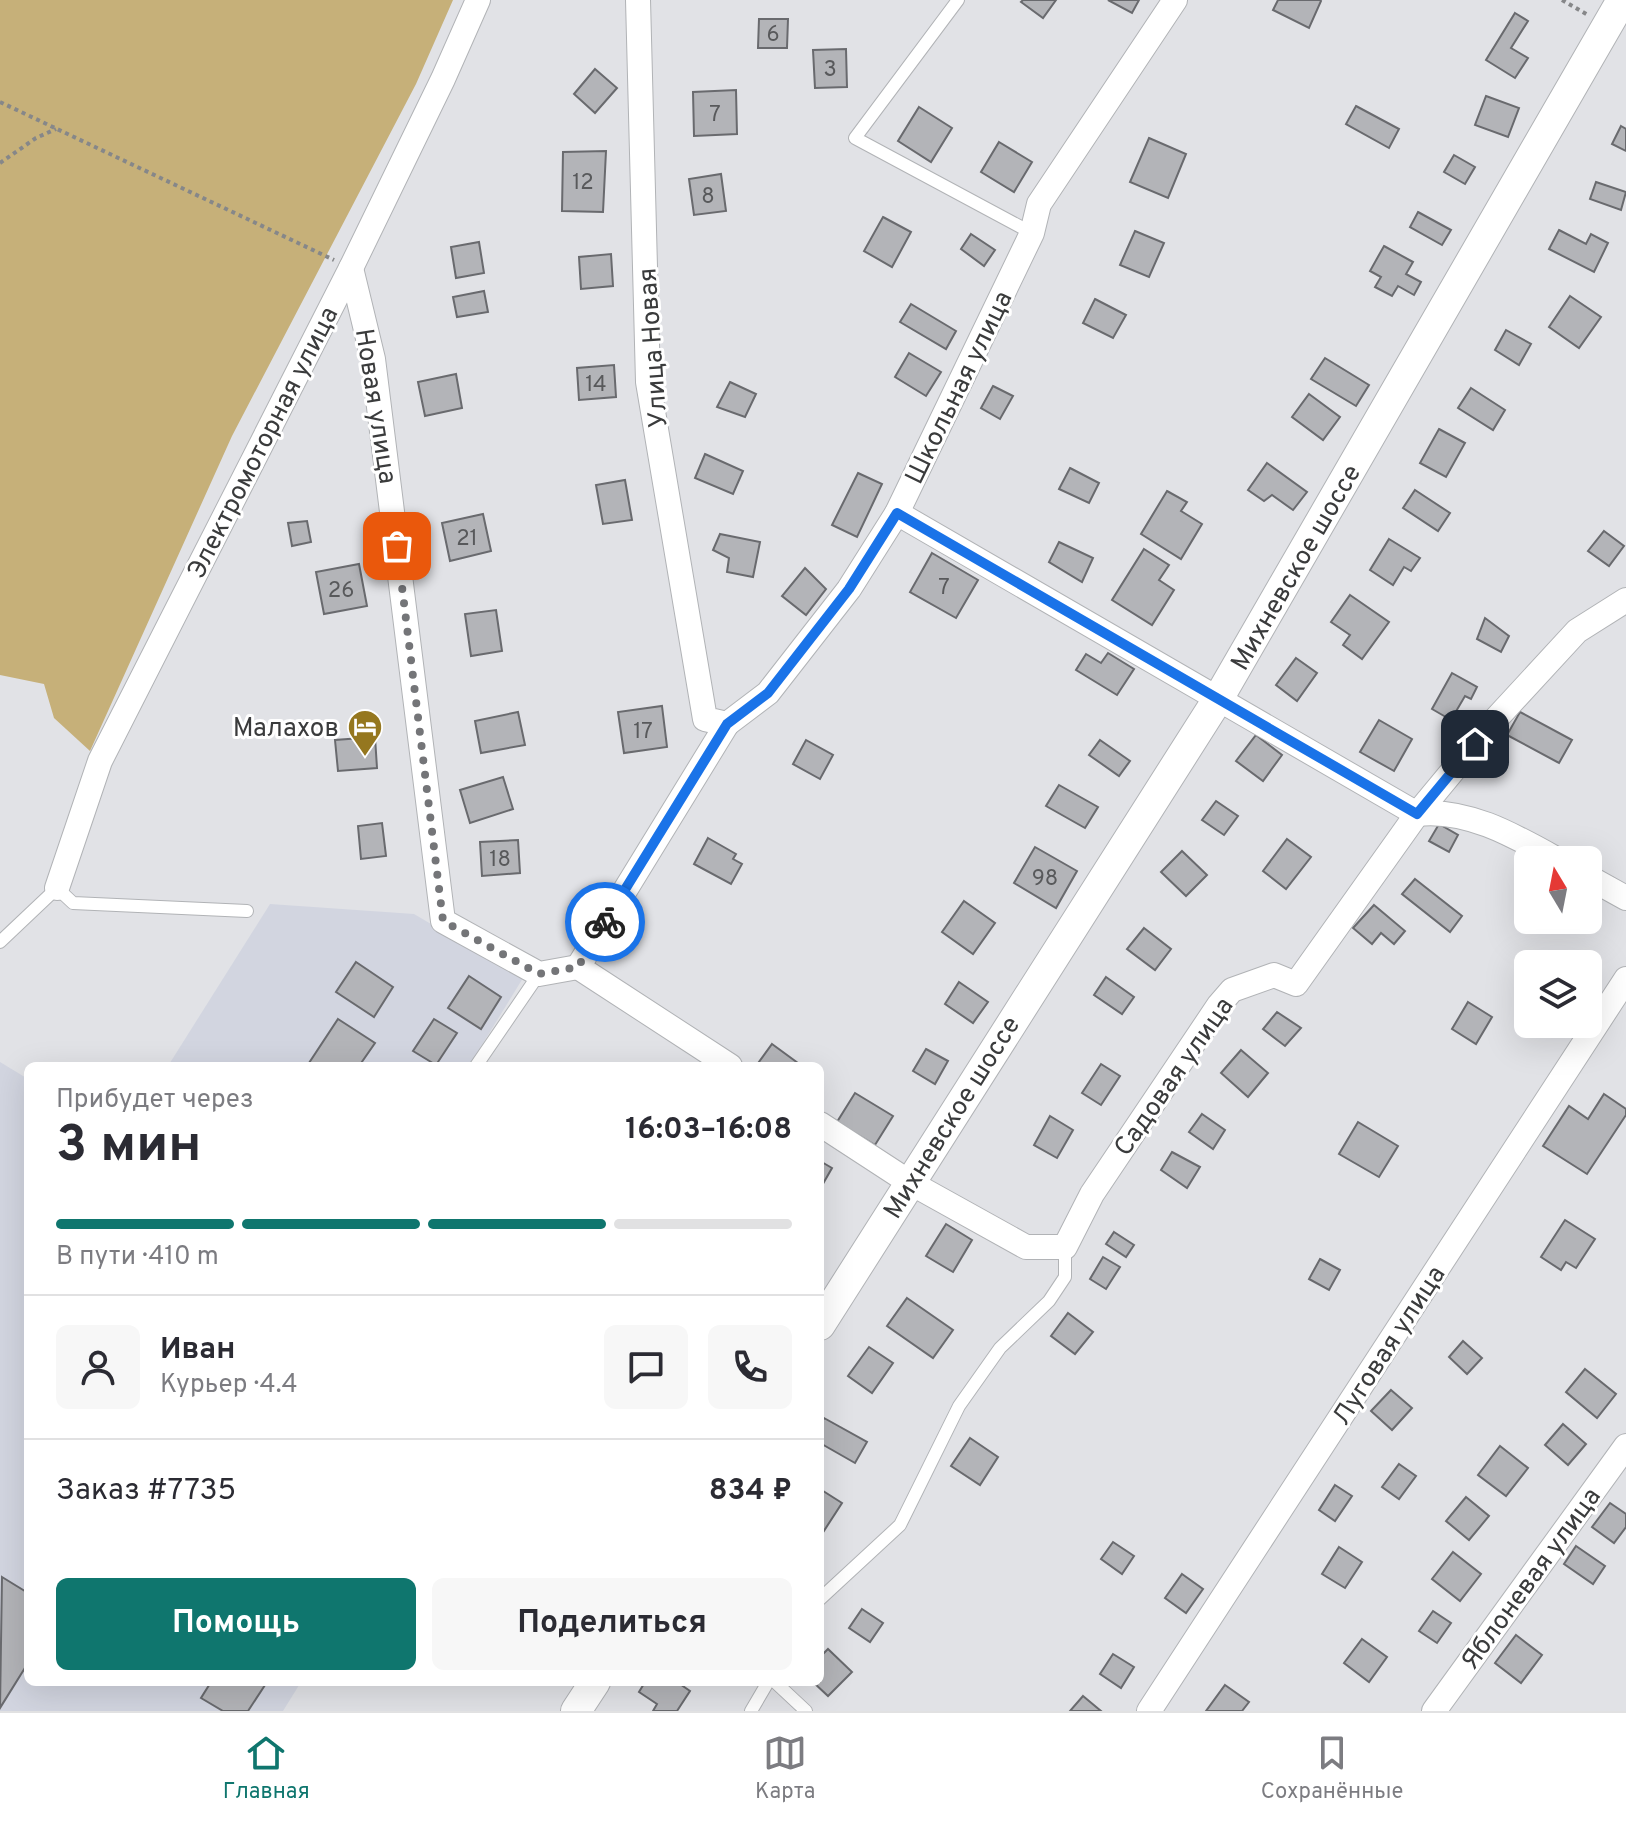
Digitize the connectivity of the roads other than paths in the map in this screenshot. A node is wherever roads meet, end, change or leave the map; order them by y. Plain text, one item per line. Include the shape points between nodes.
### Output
1 (478, 0) edge
2 (638, 0) edge
3 (958, 0) edge
4 (1175, 0) edge
5 (1622, 0) edge
6 (1032, 233) junction
7 (351, 268) junction
8 (897, 513) junction
9 (1626, 600) edge
10 (1218, 699) junction
11 (727, 724) junction
12 (1417, 814) junction
13 (1530, 846) edge
14 (1602, 885) edge
15 (57, 888) junction
16 (1626, 898) edge
17 (247, 911) dead end
18 (0, 942) edge
19 (578, 967) junction
20 (539, 974) junction
21 (1626, 979) edge
22 (479, 1062) edge
23 (724, 1062) edge
24 (824, 1127) edge
25 (909, 1182) junction
26 (1065, 1247) junction
27 (824, 1319) edge
28 (1626, 1446) edge
29 (824, 1595) edge
30 (592, 1686) edge
31 (766, 1686) edge
32 (779, 1686) edge
33 (576, 1711) edge
34 (751, 1711) edge
35 (806, 1711) edge
36 (1149, 1711) edge
37 (1434, 1711) edge

1 - 7 street, Электромоторная улица
2 - 11 street, Улица Новая via 648,382 705,719
3 - 6 lane via 855,138
4 - 6 street, Школьная улица via 1039,204
5 - 10 street, Михневское шоссе
6 - 8 street, Школьная улица
7 - 15 street, Электромоторная улица via 100,761
7 - 20 street, Новая улица via 373,359 443,921
8 - 10 street
8 - 11 street, Школьная улица via 849,589 768,693
9 - 12 street, Садовая улица via 1577,631
10 - 12 street
10 - 25 street, Михневское шоссе
11 - 19 street, Школьная улица
12 - 13 street via 1438,812 1482,822
12 - 26 street, Садовая улица via 1296,984 1274,975 1225,997 1092,1194
14 - 16 street
15 - 17 lane via 73,903
15 - 18 lane
19 - 20 street
19 - 23 street
20 - 22 lane
21 - 36 street, Луговая улица
24 - 25 street
25 - 26 street via 1026,1247
25 - 27 street, Михневское шоссе
26 - 29 lane via 1065,1277 1049,1301 1000,1348 959,1406 900,1525
28 - 37 street, Яблоневая улица
30 - 33 street
31 - 34 lane
32 - 35 lane

